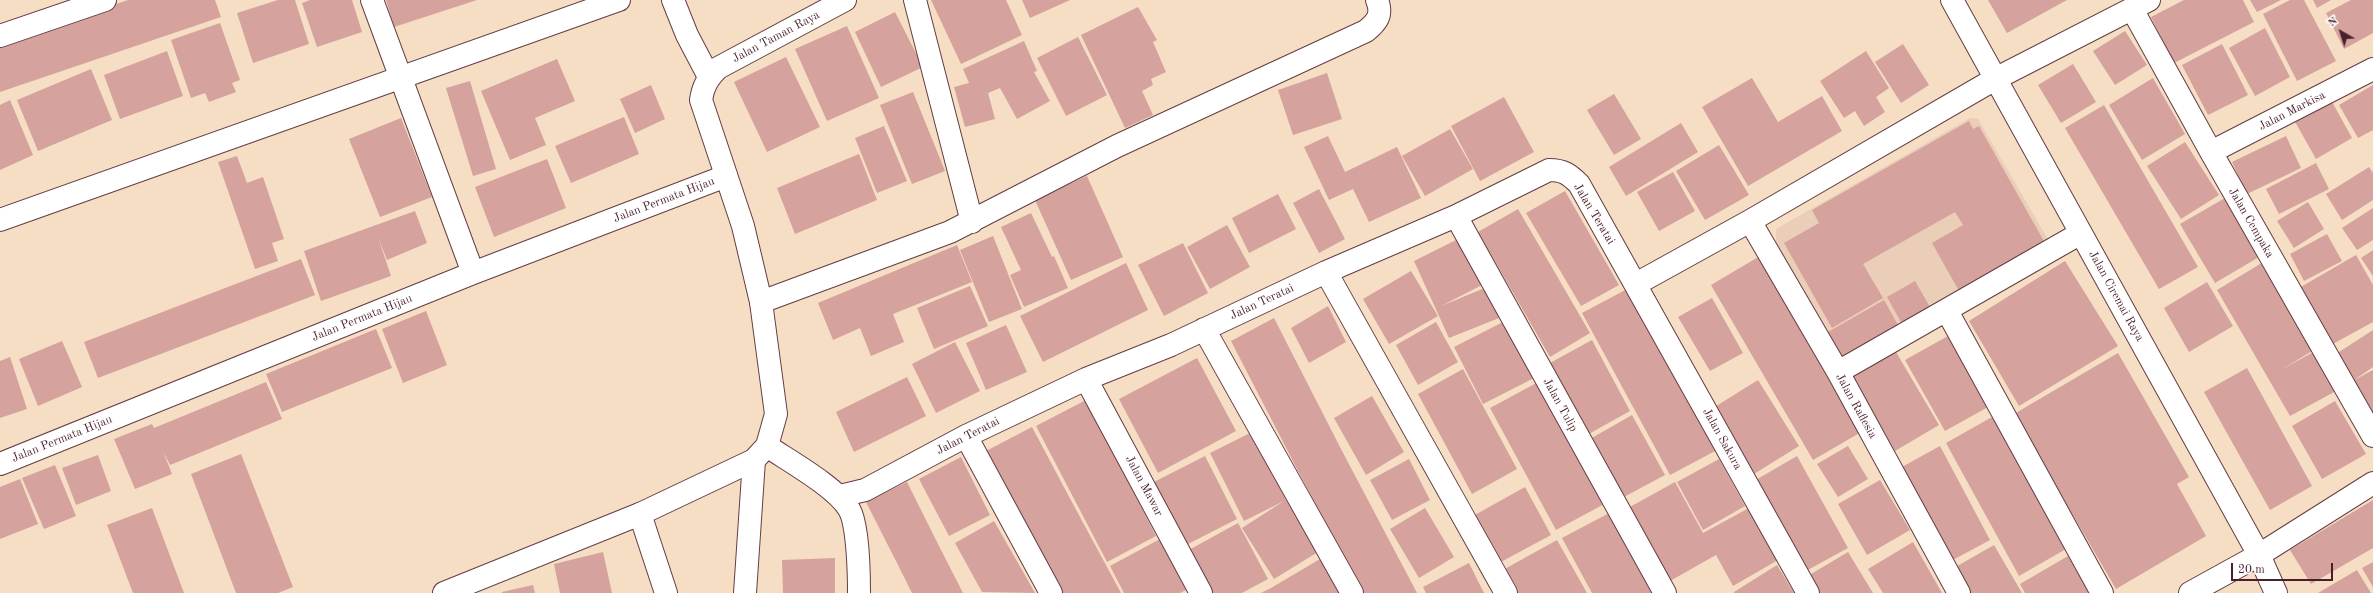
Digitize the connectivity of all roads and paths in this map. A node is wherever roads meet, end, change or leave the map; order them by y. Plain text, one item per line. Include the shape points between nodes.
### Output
1 (105, 0) edge
2 (372, 0) edge
3 (619, 0) edge
4 (673, 0) edge
5 (845, 0) edge
6 (915, 0) edge
7 (1377, 0) edge
8 (1952, 0) edge
9 (2140, 4) edge
10 (0, 36) edge
11 (2373, 69) edge
12 (709, 77) junction
13 (402, 79) junction
14 (1995, 79) junction
15 (2210, 152) junction
16 (726, 176) junction
17 (1456, 216) junction
18 (0, 220) edge
19 (1750, 221) junction
20 (972, 222) junction
21 (2081, 233) junction
22 (1326, 272) junction
23 (473, 273) junction
24 (1636, 284) junction
25 (761, 302) junction
26 (1947, 311) junction
27 (1204, 329) junction
28 (1838, 372) junction
29 (1086, 379) junction
30 (966, 436) junction
31 (2373, 436) edge
32 (761, 453) junction
33 (0, 464) edge
34 (2373, 483) edge
35 (840, 496) junction
36 (640, 514) junction
37 (2259, 555) junction
38 (859, 570) junction
39 (444, 593) edge
40 (666, 593) edge
41 (745, 593) edge
42 (859, 593) edge
43 (876, 593) edge
44 (1051, 593) edge
45 (1201, 593) edge
46 (1352, 593) edge
47 (1506, 593) edge
48 (1665, 593) edge
49 (1808, 593) edge
50 (1959, 593) edge
51 (2102, 593) edge
52 (2190, 593) edge
53 (2276, 593) edge

1 - 10 street
2 - 13 street
3 - 13 street
4 - 12 street via 687,35
5 - 12 street, Jalan Taman Raya via 718,68
6 - 20 street
7 - 20 street via 1380,14 1377,22 1366,31 1117,146
8 - 14 street, Jalan Ciremai Raya
9 - 14 street
9 - 15 street, Jalan Cempaka
11 - 15 street, Jalan Markisa
12 - 16 street via 701,100
13 - 18 street
13 - 23 street
14 - 19 street
14 - 21 street, Jalan Ciremai Raya
15 - 31 street, Jalan Cempaka
16 - 23 street, Jalan Permata Hijau
16 - 25 street via 743,226
17 - 22 street, Jalan Teratai
17 - 24 street, Jalan Teratai via 1549,170 1561,170 1570,174 1579,184
17 - 48 street, Jalan Tulip
19 - 24 street
19 - 28 street, Jalan Raflesia
20 - 25 street
21 - 26 street
21 - 37 street, Jalan Ciremai Raya
22 - 27 street, Jalan Teratai
22 - 47 street
23 - 33 street, Jalan Permata Hijau
24 - 49 street, Jalan Sakura
25 - 32 street via 776,414
26 - 28 street
26 - 51 street
27 - 29 street, Jalan Teratai
27 - 46 street
28 - 50 street, Jalan Raflesia
29 - 30 street, Jalan Teratai
29 - 45 street, Jalan Mawar
30 - 35 street, Jalan Teratai via 865,490
30 - 44 street
32 - 35 street
32 - 36 street
32 - 41 street
34 - 37 street
35 - 38 street via 853,519
36 - 39 street
36 - 40 street
37 - 52 street
37 - 53 street, Jalan Ciremai Raya
38 - 42 street
38 - 43 street

